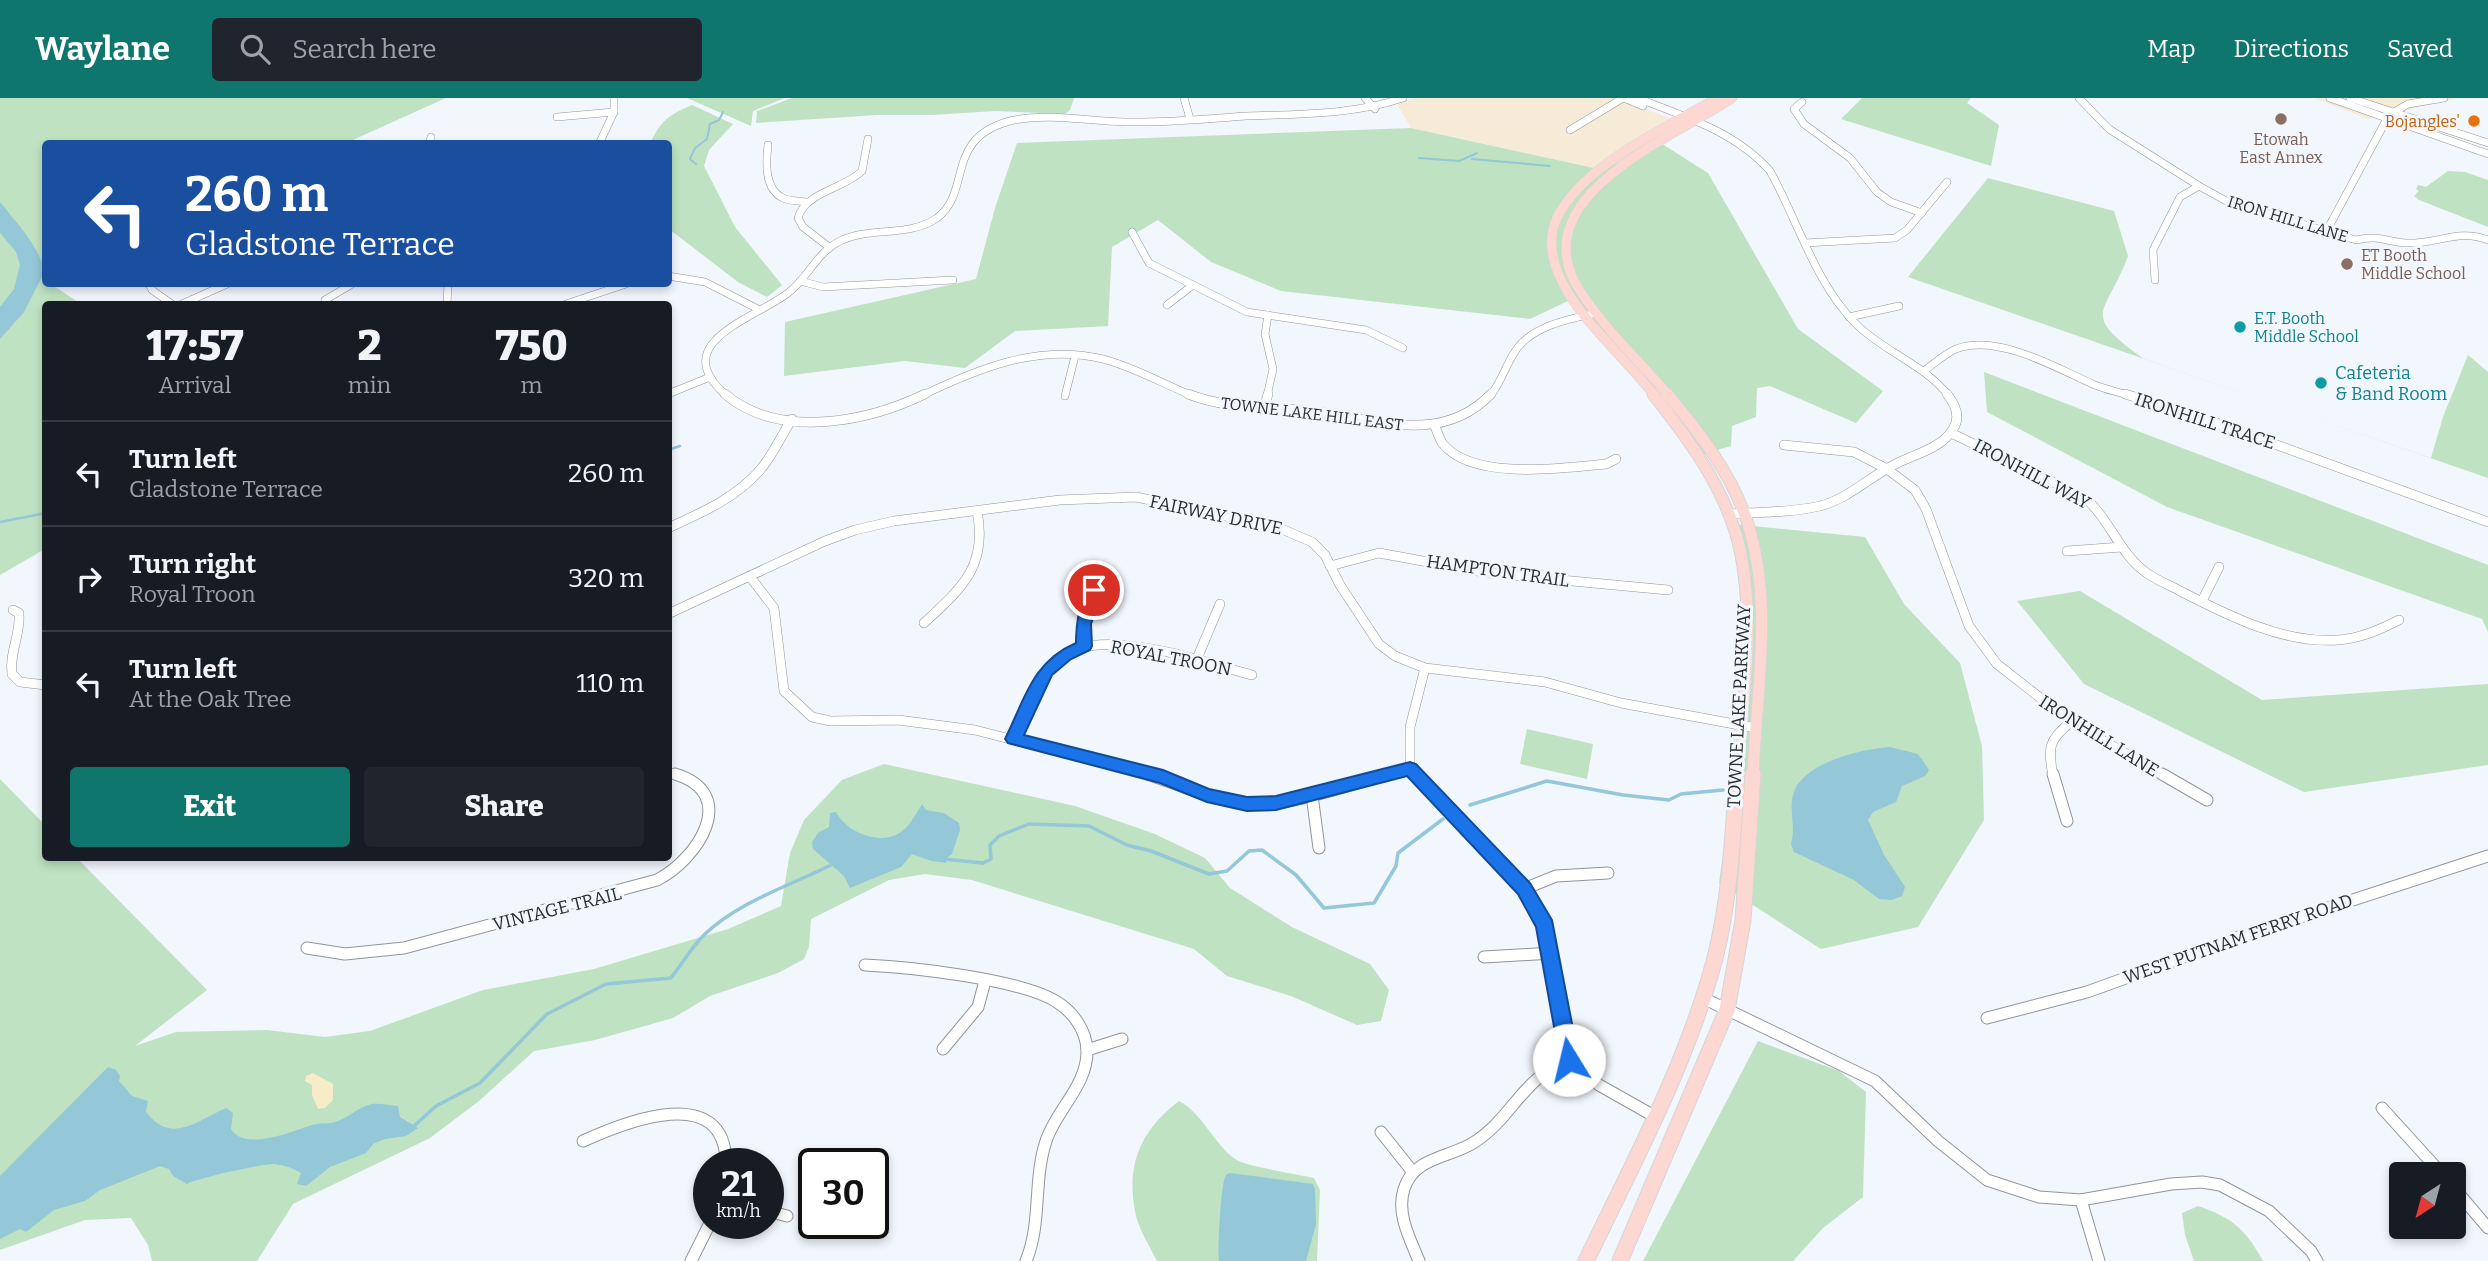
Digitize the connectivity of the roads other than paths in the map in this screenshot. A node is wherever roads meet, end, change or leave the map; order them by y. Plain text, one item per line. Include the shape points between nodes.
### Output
1 (614, 98) edge
2 (1184, 98) edge
3 (1366, 98) edge
4 (1403, 98) edge
5 (1624, 98) edge
6 (1637, 98) edge
7 (1717, 98) edge
8 (1732, 98) edge
9 (2079, 98) edge
10 (2330, 98) edge
11 (2339, 98) edge
12 (2350, 98) edge
13 (2444, 98) edge
14 (1802, 102) dead end
15 (2404, 106) junction
16 (1376, 108) junction
17 (2361, 109) junction
18 (614, 112) junction
19 (2389, 115) junction
20 (556, 117) dead end
21 (1190, 119) junction
22 (2422, 121) junction
23 (1686, 122) junction
24 (2414, 128) junction
25 (1570, 130) dead end
26 (2379, 130) junction
27 (868, 139) dead end
28 (601, 140) edge
29 (2488, 144) edge
30 (768, 145) dead end
31 (2488, 154) edge
32 (1947, 182) dead end
33 (2199, 186) junction
34 (806, 202) junction
35 (1922, 213) junction
36 (1132, 232) dead end
37 (2326, 232) junction
38 (2488, 240) edge
39 (1805, 243) junction
40 (829, 247) junction
41 (672, 276) edge
42 (953, 280) dead end
43 (2155, 280) dead end
44 (800, 281) junction
45 (1193, 285) junction
46 (150, 287) edge
47 (220, 287) edge
48 (347, 287) edge
49 (617, 287) edge
50 (326, 300) dead end
51 (168, 301) edge
52 (188, 301) edge
53 (575, 301) edge
54 (1167, 305) dead end
55 (1899, 306) dead end
56 (760, 310) junction
57 (1268, 315) junction
58 (1592, 315) junction
59 (1849, 317) junction
60 (1404, 348) dead end
61 (1075, 356) junction
62 (1925, 370) junction
63 (709, 377) junction
64 (672, 392) edge
65 (1065, 396) dead end
66 (1264, 408) junction
67 (792, 419) junction
68 (1434, 424) junction
69 (1951, 432) junction
70 (1784, 445) dead end
71 (1616, 459) dead end
72 (1887, 470) junction
73 (977, 511) junction
74 (1736, 514) junction
75 (2488, 522) edge
76 (672, 525) edge
77 (2122, 547) junction
78 (2067, 551) dead end
79 (1331, 566) junction
80 (2218, 567) dead end
81 (751, 578) junction
82 (1101, 579) dead end
83 (1668, 590) dead end
84 (2202, 601) junction
85 (1220, 604) dead end
86 (13, 610) dead end
87 (672, 612) edge
88 (2399, 620) dead end
89 (924, 623) dead end
90 (1084, 646) junction
91 (1196, 662) junction
92 (1425, 668) junction
93 (1252, 675) dead end
94 (42, 684) edge
95 (2071, 722) junction
96 (1741, 725) junction
97 (1756, 728) junction
98 (1013, 739) junction
99 (1410, 769) junction
100 (672, 774) edge
101 (1312, 795) junction
102 (2207, 800) dead end
103 (2067, 821) dead end
104 (1320, 848) dead end
105 (2488, 856) edge
106 (1608, 873) dead end
107 (1524, 889) junction
108 (307, 948) dead end
109 (1552, 953) junction
110 (1484, 957) dead end
111 (865, 965) dead end
112 (985, 981) junction
113 (1703, 998) junction
114 (1727, 1010) junction
115 (1987, 1018) dead end
116 (1122, 1039) dead end
117 (943, 1049) dead end
118 (1087, 1050) junction
119 (1569, 1060) junction
120 (2382, 1108) dead end
121 (1654, 1116) junction
122 (1381, 1132) dead end
123 (583, 1141) dead end
124 (723, 1148) edge
125 (2431, 1162) edge
126 (1412, 1171) junction
127 (2081, 1200) junction
128 (2466, 1202) edge
129 (784, 1215) edge
130 (787, 1216) dead end
131 (2488, 1228) edge
132 (702, 1239) edge
133 (691, 1261) edge
134 (1026, 1261) edge
135 (1419, 1261) edge
136 (1586, 1261) edge
137 (1620, 1261) edge
138 (2099, 1261) edge
139 (2317, 1261) edge

1 - 18 street
2 - 21 street
3 - 16 street
4 - 16 street
5 - 23 street
5 - 25 street
6 - 23 street
7 - 23 main road, TOWNE LAKE PARKWAY
8 - 23 main road, TOWNE LAKE PARKWAY
9 - 33 street, IRON HILL LANE via 2109,129
10 - 17 street
11 - 19 street
12 - 19 street
13 - 15 street
14 - 35 street via 1794,108 1804,124 1850,158 1877,192
15 - 19 street
15 - 22 street
16 - 21 street
17 - 19 street
17 - 26 street
18 - 20 street
18 - 28 street
19 - 22 street
19 - 24 street
19 - 26 street
19 - 29 street
21 - 40 street via 1102,122 1032,118 1006,123 973,142 949,205 934,220 906,231 848,237
22 - 29 street
23 - 39 street via 1731,141 1771,172
23 - 58 main road, TOWNE LAKE PARKWAY via 1606,179 1580,202 1567,226 1571,274
24 - 26 street
24 - 31 street
26 - 37 street
27 - 34 street via 862,170 854,180
30 - 34 street via 767,178 783,198
32 - 35 street
33 - 37 street, IRON HILL LANE via 2228,202
33 - 43 street via 2180,197 2152,250
34 - 40 street via 799,222
35 - 39 street via 1895,238
36 - 45 street via 1149,263
37 - 38 street, IRON HILL LANE via 2356,240 2375,236 2407,243 2473,234
39 - 59 street
40 - 44 street via 813,259
41 - 56 street via 697,277
42 - 44 street via 823,287
44 - 56 street
45 - 54 street
45 - 57 street via 1247,312
46 - 51 street
47 - 52 street
48 - 50 street
49 - 53 street
55 - 59 street
56 - 63 street via 708,349
57 - 60 street via 1366,330
57 - 66 street via 1264,339 1273,366
58 - 68 street, TOWNE LAKE HILL EAST via 1534,334 1515,351 1490,397 1473,410
58 - 74 main road, TOWNE LAKE PARKWAY via 1703,440 1735,491
59 - 62 street
61 - 65 street
61 - 66 street, TOWNE LAKE HILL EAST via 1105,360 1204,400
61 - 67 street, TOWNE LAKE HILL EAST via 997,363 890,410 865,416
62 - 69 street via 1954,405 1957,422
62 - 75 street, IRONHILL TRACE via 1956,349 2008,349 2098,386 2203,418
63 - 64 street
63 - 67 street, TOWNE LAKE HILL EAST via 743,407
66 - 68 street, TOWNE LAKE HILL EAST via 1317,411 1382,424
67 - 76 street via 760,470 742,488
68 - 71 street via 1442,444 1478,464 1535,468 1606,464
69 - 72 street via 1938,444
69 - 77 street, IRONHILL WAY via 2084,497 2109,522
70 - 72 street, IRONHILL LANE via 1854,452
72 - 74 street via 1828,503
72 - 95 street, IRONHILL LANE via 1915,490 1926,509 1969,625 1997,664
73 - 79 street, FAIRWAY DRIVE via 1060,500 1136,498 1298,534 1312,541
73 - 81 street, FAIRWAY DRIVE via 855,530
73 - 89 street via 979,557 972,575
74 - 96 main road, TOWNE LAKE PARKWAY via 1745,600
74 - 97 main road, TOWNE LAKE PARKWAY via 1755,549 1760,585
77 - 78 street
77 - 84 street, IRONHILL WAY via 2145,572
79 - 83 street, HAMPTON TRAIL via 1379,553 1489,573
79 - 92 street, FAIRWAY DRIVE via 1379,644
80 - 84 street
81 - 87 street, FAIRWAY DRIVE
81 - 98 street via 774,608 784,691 812,718 931,722
82 - 90 street via 1084,624
84 - 88 street, IRONHILL WAY via 2253,624 2300,638 2360,639
85 - 91 street
86 - 94 street via 20,620 10,655 12,674 20,681
90 - 91 street, ROYAL TROON via 1129,647
90 - 98 street, ROYAL TROON via 1046,671
91 - 93 street, ROYAL TROON
92 - 96 street, FAIRWAY DRIVE via 1545,682 1621,703
92 - 99 street via 1410,727
95 - 102 street, IRONHILL LANE
95 - 103 street via 2052,738 2051,745 2052,771
96 - 97 street, FAIRWAY DRIVE
96 - 113 main road, TOWNE LAKE PARKWAY via 1724,913
97 - 114 main road, TOWNE LAKE PARKWAY via 1744,921
98 - 101 street via 1163,777 1228,801 1276,803
99 - 101 street
99 - 107 street
100 - 108 street, VINTAGE TRAIL via 689,780 698,790 709,818 698,849 663,877 638,889 404,948 345,954
101 - 104 street
105 - 115 street, WEST PUTNAM FERRY ROAD via 2088,992
106 - 107 street via 1556,876
107 - 109 street via 1545,926
109 - 110 street
109 - 119 street
111 - 112 street via 902,966
112 - 117 street via 978,1007
112 - 118 street via 1055,1000 1073,1015
113 - 114 street
113 - 121 main road, TOWNE LAKE PARKWAY
114 - 127 street via 1875,1082 1987,1180 2039,1197
114 - 137 main road, TOWNE LAKE PARKWAY
116 - 118 street
118 - 134 street via 1078,1084 1046,1142 1040,1164 1040,1214
119 - 121 street via 1599,1085
119 - 126 street via 1546,1069 1473,1143 1429,1158
120 - 125 street
121 - 136 main road, TOWNE LAKE PARKWAY
122 - 126 street
123 - 124 street via 666,1112 713,1124 721,1133
126 - 135 street via 1403,1190 1402,1207
127 - 138 street
127 - 139 street via 2171,1184 2220,1185 2269,1211
128 - 131 street
129 - 130 street
132 - 133 street

